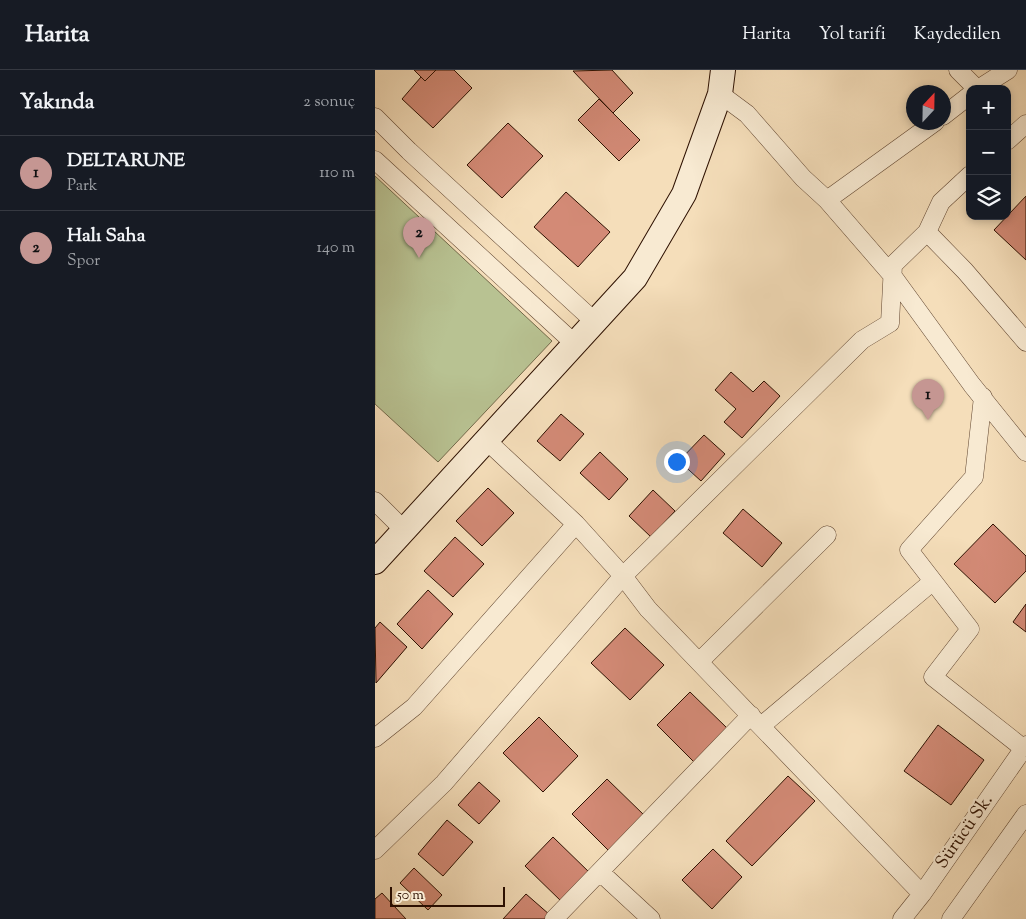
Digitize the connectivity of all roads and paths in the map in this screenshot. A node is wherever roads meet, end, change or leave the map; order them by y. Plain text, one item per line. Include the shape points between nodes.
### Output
1 (723, 70) edge
2 (958, 70) edge
3 (1008, 70) edge
4 (973, 85) edge
5 (984, 85) edge
6 (720, 94) junction
7 (966, 98) edge
8 (951, 110) edge
9 (375, 117) edge
10 (924, 130) edge
11 (375, 160) edge
12 (966, 179) edge
13 (827, 200) junction
14 (927, 232) junction
15 (893, 275) junction
16 (595, 322) junction
17 (1026, 342) edge
18 (575, 344) junction
19 (983, 397) junction
20 (486, 440) junction
21 (1026, 452) edge
22 (375, 501) edge
23 (576, 524) junction
24 (404, 530) junction
25 (827, 535) dead end
26 (375, 562) edge
27 (623, 576) junction
28 (933, 582) junction
29 (699, 662) junction
30 (756, 720) junction
31 (375, 738) edge
32 (1025, 747) edge
33 (1026, 814) edge
34 (375, 850) edge
35 (599, 872) junction
36 (922, 894) junction
37 (554, 919) edge
38 (651, 919) edge
39 (902, 919) edge
40 (951, 919) edge

1 - 6 street
2 - 4 street
3 - 5 street
6 - 13 street via 747,114 803,178
6 - 16 street via 684,194 635,278
7 - 8 street
9 - 16 street
10 - 13 street
11 - 18 street
12 - 14 street via 941,202
13 - 15 street
14 - 15 street via 893,265
14 - 17 street
15 - 19 street
15 - 27 street via 890,323 862,340
16 - 18 street
18 - 20 street
19 - 21 street
19 - 28 street via 974,476 909,550
20 - 23 street
20 - 24 street
22 - 24 street
23 - 27 street
23 - 31 street via 414,707
24 - 26 street
25 - 29 street
27 - 29 street via 648,609
27 - 34 street via 444,783
28 - 30 street
28 - 32 street via 970,629 933,677
29 - 30 street
30 - 35 street
30 - 36 street
32 - 36 street, Sürücü Sk.
33 - 40 street
35 - 37 street
35 - 38 street
36 - 39 street, Sürücü Sk.

